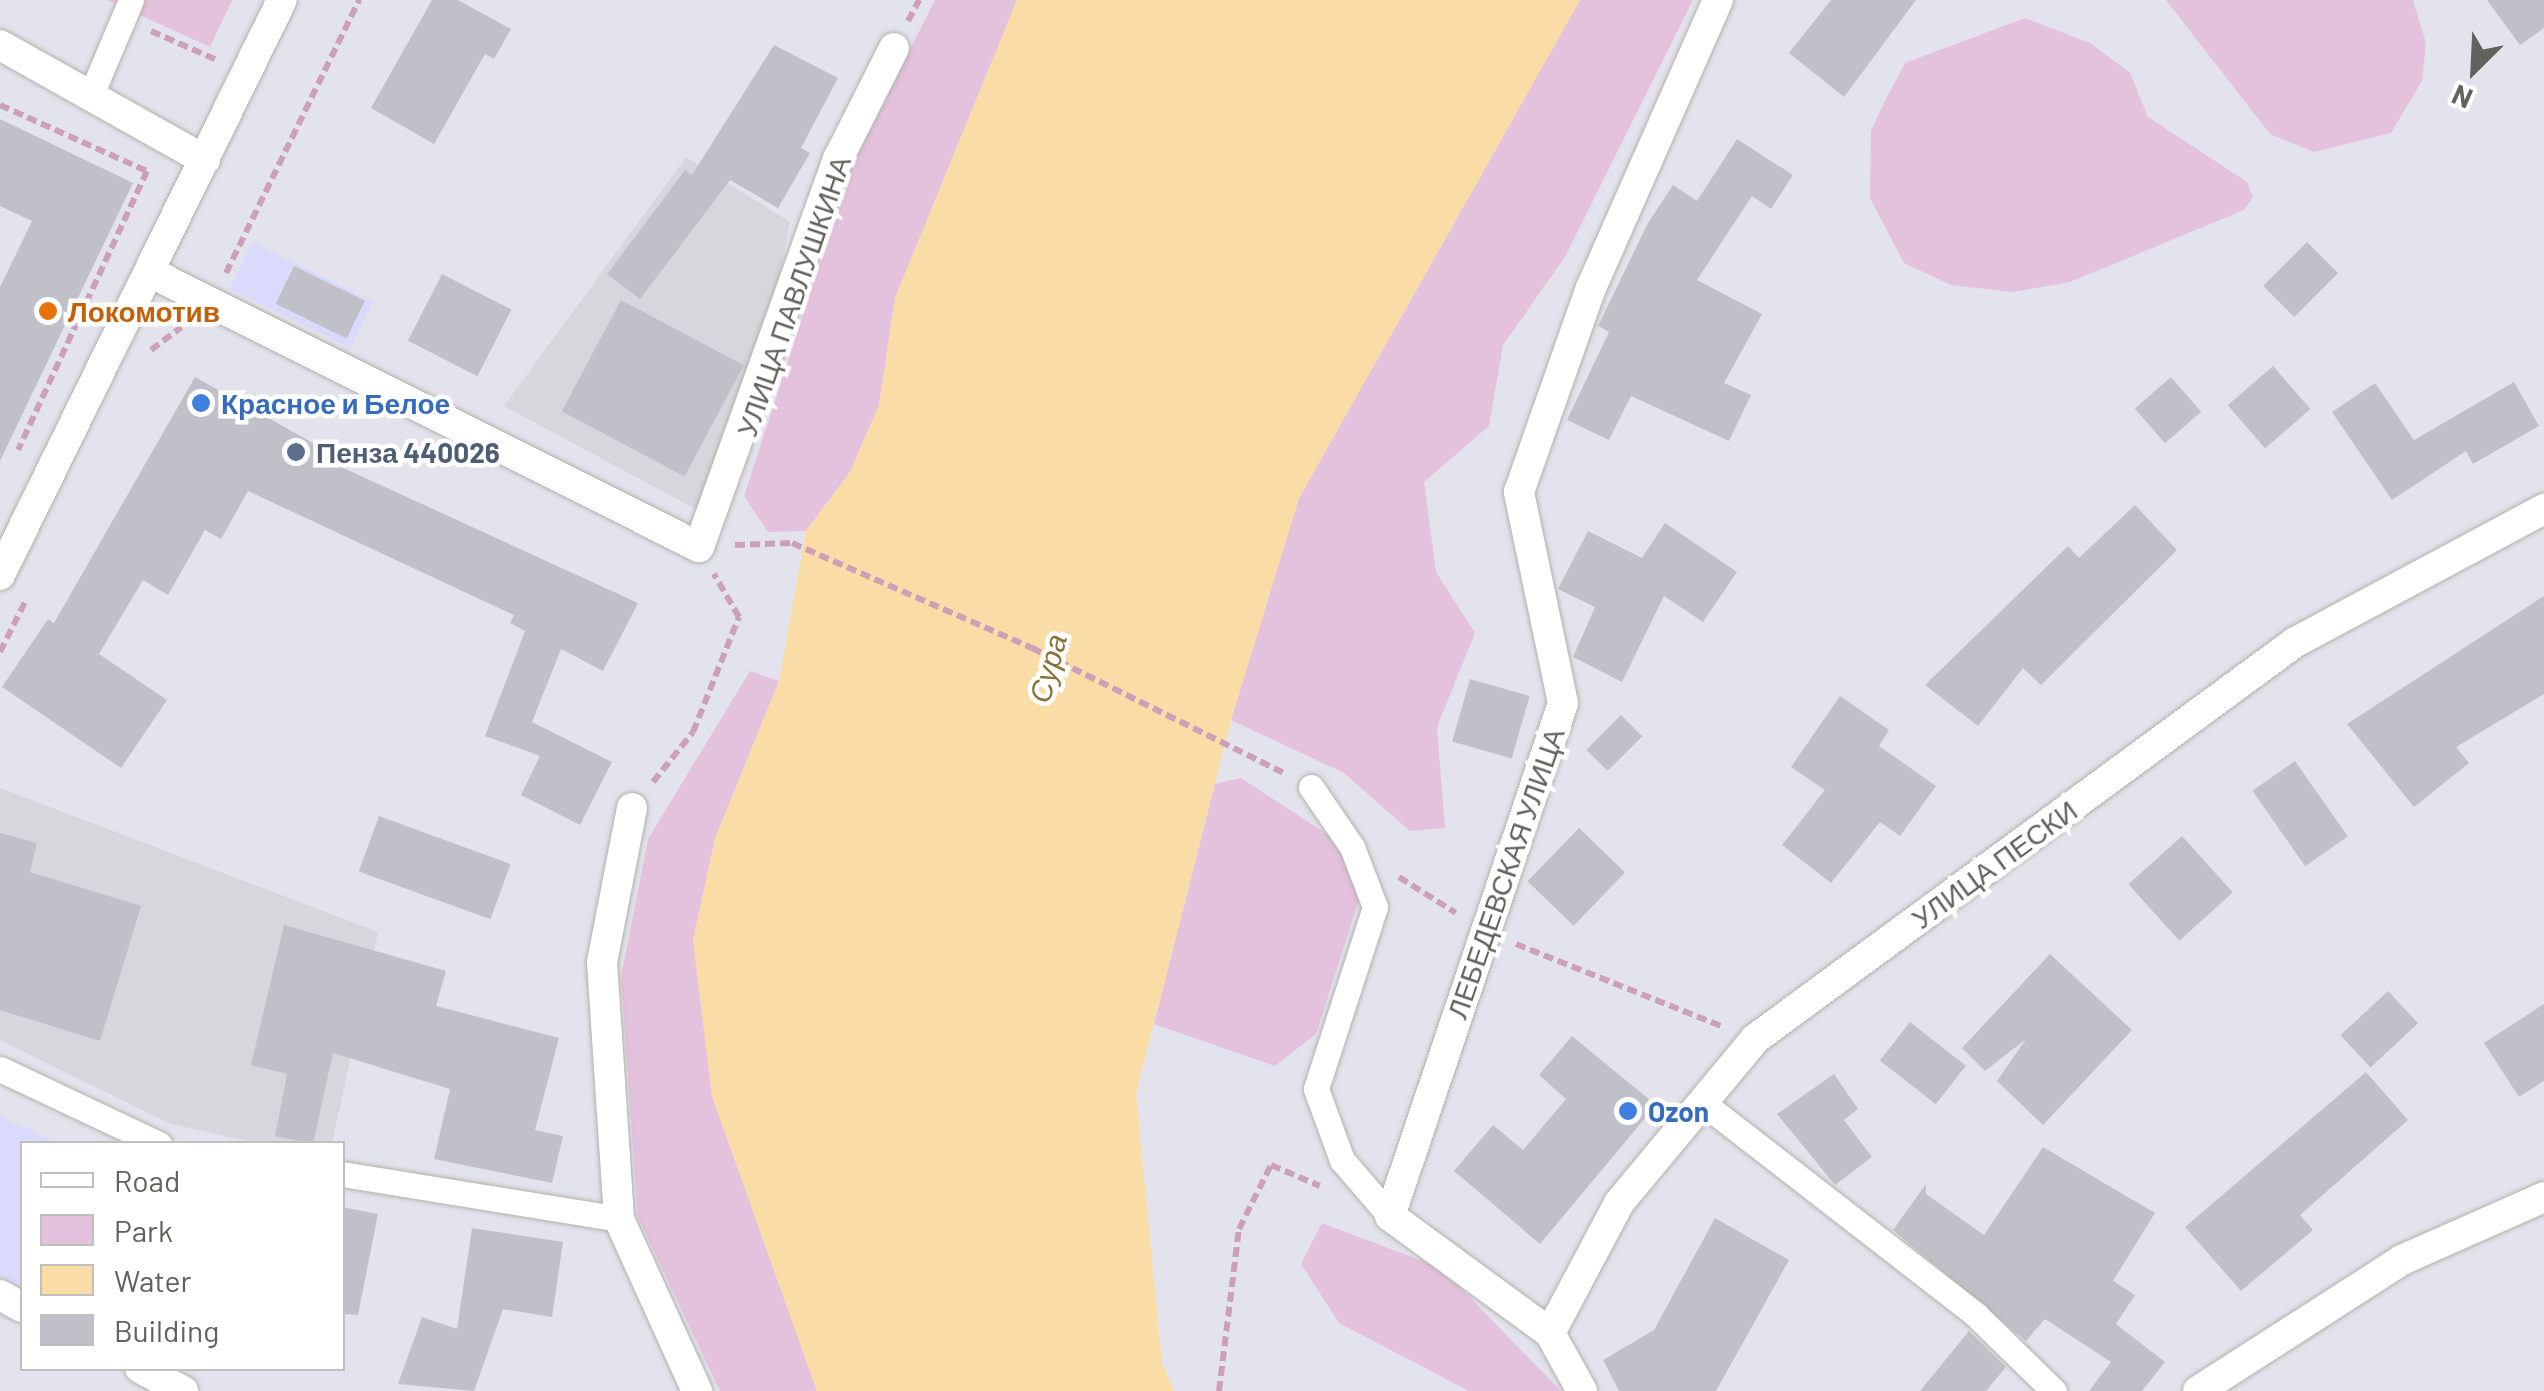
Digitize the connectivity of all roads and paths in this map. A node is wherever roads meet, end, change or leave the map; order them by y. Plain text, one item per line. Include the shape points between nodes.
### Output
1 (131, 0) edge
2 (282, 0) edge
3 (359, 0) edge
4 (1718, 0) edge
5 (145, 28) dead end
6 (0, 45) edge
7 (224, 46) dead end
8 (894, 48) dead end
9 (90, 97) junction
10 (0, 105) edge
11 (205, 160) junction
12 (150, 272) junction
13 (210, 304) junction
14 (9, 469) dead end
15 (2544, 509) edge
16 (699, 546) junction
17 (0, 575) edge
18 (1231, 744) dead end
19 (1311, 787) dead end
20 (632, 808) joint
21 (1485, 931) junction
22 (1755, 1040) junction
23 (0, 1069) edge
24 (1703, 1103) junction
25 (153, 1141) edge
26 (345, 1174) edge
27 (2544, 1197) edge
28 (1390, 1216) junction
29 (619, 1219) junction
30 (1550, 1333) junction
31 (146, 1371) edge
32 (183, 1391) edge
33 (698, 1391) edge
34 (1219, 1391) edge
35 (1582, 1391) edge
36 (2054, 1391) edge
37 (2198, 1391) edge

1 - 9 lane
2 - 11 street
3 - 13 path
4 - 21 street, ЛЕБЕДЕВСКАЯ УЛИЦА via 1591,288 1519,492 1562,703
5 - 7 path via 218,60
6 - 9 street
8 - 16 street, УЛИЦА ПАВЛУШКИНА via 840,157
9 - 11 street
10 - 14 path via 147,172
11 - 12 street
12 - 13 street
12 - 17 street
13 - 16 street
15 - 22 street, УЛИЦА ПЕСКИ via 2294,643
16 - 18 path via 792,544
16 - 20 path via 739,618 693,732
19 - 28 lane via 1352,847 1375,906 1316,1089 1342,1160
20 - 29 street via 602,962
21 - 22 path
21 - 28 street, ЛЕБЕДЕВСКАЯ УЛИЦА
22 - 24 street, УЛИЦА ПЕСКИ
23 - 25 lane
24 - 30 street, УЛИЦА ПЕСКИ via 1619,1204
24 - 36 lane via 1976,1315
26 - 29 lane
27 - 37 street via 2402,1260
28 - 30 street
28 - 34 path via 1271,1164 1239,1228
29 - 33 street
30 - 35 street
31 - 32 street

